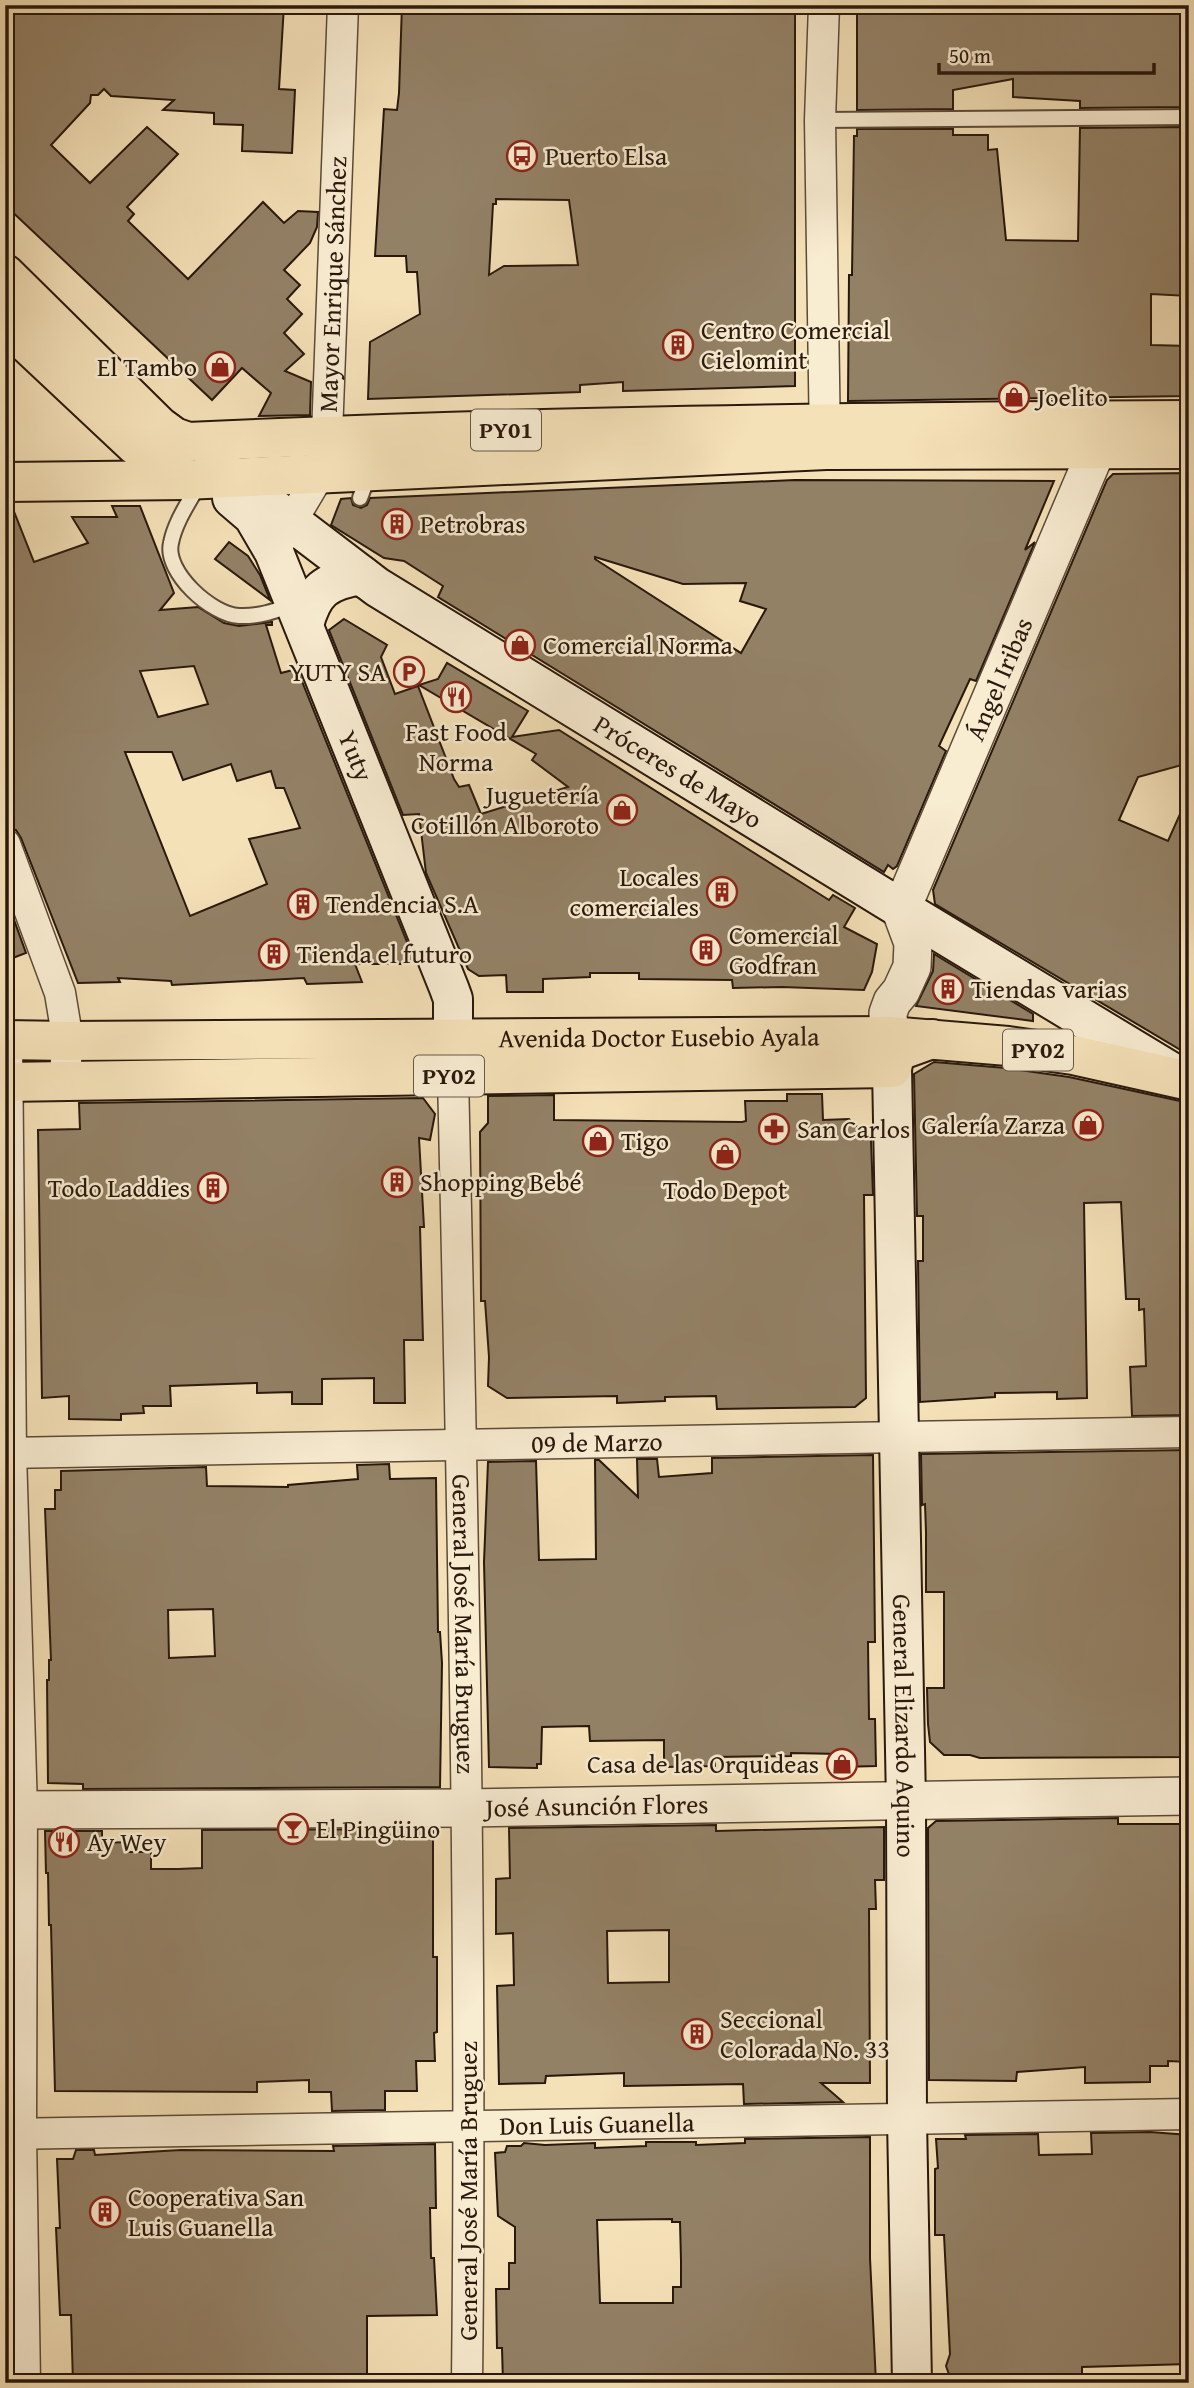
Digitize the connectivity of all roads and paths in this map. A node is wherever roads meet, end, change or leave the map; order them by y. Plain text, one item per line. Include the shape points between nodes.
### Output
1 (343, 5) edge
2 (824, 5) edge
3 (1189, 117) edge
4 (820, 120) junction
5 (5, 274) edge
6 (5, 323) edge
7 (1189, 420) edge
8 (327, 435) junction
9 (825, 436) junction
10 (188, 442) junction
11 (1097, 449) junction
12 (1189, 449) edge
13 (320, 473) junction
14 (205, 480) junction
15 (5, 482) edge
16 (283, 537) junction
17 (348, 560) junction
18 (300, 614) junction
19 (5, 844) edge
20 (902, 908) junction
21 (6, 1040) edge
22 (68, 1041) junction
23 (890, 1052) junction
24 (453, 1058) junction
25 (64, 1081) junction
26 (1187, 1081) edge
27 (6, 1082) edge
28 (1189, 1432) edge
29 (899, 1437) junction
30 (461, 1445) junction
31 (8, 1453) edge
32 (1189, 1796) edge
33 (906, 1802) junction
34 (466, 1808) junction
35 (13, 1809) edge
36 (1189, 2114) edge
37 (907, 2119) junction
38 (470, 2126) junction
39 (13, 2134) edge
40 (25, 2383) edge
41 (467, 2383) edge
42 (912, 2383) edge

1 - 8 street, Mayor Enrique Sánchez
2 - 4 street
3 - 4 lane
4 - 9 street
5 - 10 main road via 159,426
6 - 14 main road via 135,445
7 - 9 main road, PY01
8 - 9 main road, PY01
8 - 10 main road, PY01
8 - 13 street, Mayor Enrique Sánchez
9 - 11 main road, PY01
9 - 13 main road, PY01 via 365,485
10 - 14 main road, Próceres de Mayo
11 - 12 main road, PY01
11 - 20 street, Ángel Iribas
13 - 14 main road, PY01
13 - 16 street, Mayor Enrique Sánchez
14 - 15 main road
14 - 16 main road, Próceres de Mayo
14 - 18 lane via 180,518 170,545 174,568 221,613
16 - 17 main road, Próceres de Mayo
16 - 18 main road, Yuty
17 - 18 main road via 361,575 318,592
17 - 20 main road, Próceres de Mayo
18 - 24 main road, Yuty via 453,999
19 - 22 street via 60,993
20 - 23 street via 913,943 912,967 888,1013
20 - 26 main road, Próceres de Mayo
21 - 22 main road, Avenida Doctor Eusebio Ayala / PY02
21 - 27 street
22 - 24 main road, Avenida Doctor Eusebio Ayala / PY02
22 - 25 street
23 - 24 main road, Avenida Doctor Eusebio Ayala / PY02
23 - 26 main road, Avenida Doctor Eusebio Ayala / PY02 via 932,1039 1073,1055
23 - 29 main road, General Elizardo Aquino
24 - 25 main road, Avenida Doctor Eusebio Ayala / PY02
24 - 30 street, General José María Bruguez
25 - 27 main road, Avenida Doctor Eusebio Ayala / PY02
27 - 31 street
28 - 29 street, 09 de Marzo
29 - 30 street, 09 de Marzo
29 - 33 main road, General Elizardo Aquino
30 - 31 street, 09 de Marzo
30 - 34 street, General José María Bruguez
31 - 35 street
32 - 33 street, José Asunción Flores
33 - 34 street, José Asunción Flores
33 - 37 main road, General Elizardo Aquino
34 - 35 street, José Asunción Flores
34 - 38 street, General José María Bruguez
35 - 39 street
36 - 37 street, Don Luis Guanella
37 - 38 street, Don Luis Guanella
37 - 42 main road, General Elizardo Aquino
38 - 39 street, Don Luis Guanella
38 - 41 street, General José María Bruguez
39 - 40 street

